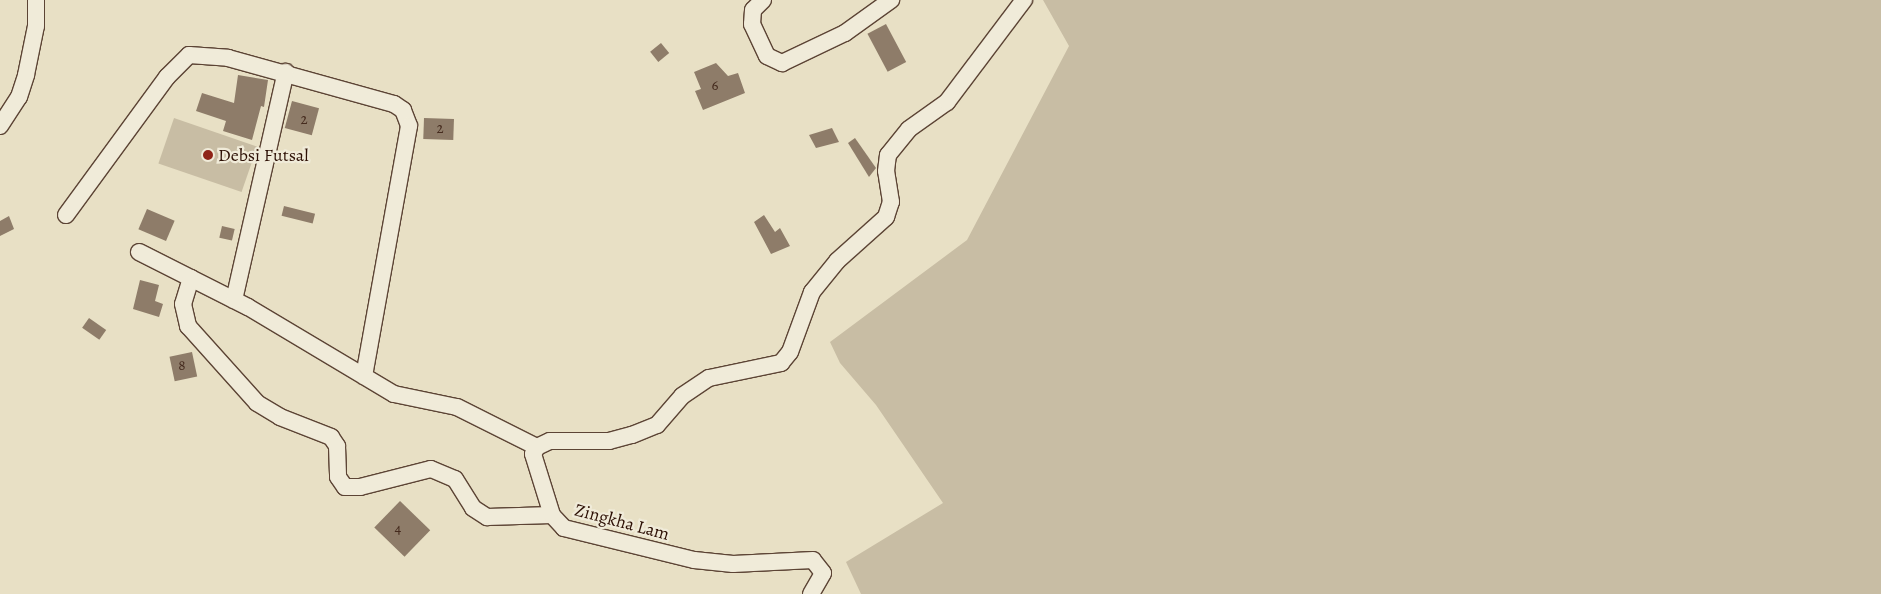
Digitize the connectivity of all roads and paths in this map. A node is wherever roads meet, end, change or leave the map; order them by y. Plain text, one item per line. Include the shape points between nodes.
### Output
1 (36, 0) edge
2 (763, 0) edge
3 (891, 0) edge
4 (1024, 0) edge
5 (286, 72) junction
6 (0, 126) edge
7 (66, 215) dead end
8 (139, 252) dead end
9 (191, 278) junction
10 (234, 300) junction
11 (364, 376) junction
12 (537, 447) junction
13 (552, 516) junction
14 (811, 594) edge

1 - 6 street via 36,26 26,75 19,97
2 - 3 street via 753,10 752,24 767,56 782,63 845,33
4 - 12 street via 947,102 909,129 888,155 886,172 891,202 886,216 812,292 790,352 781,363 709,378 682,396 657,425 632,435 609,441 550,441
5 - 7 street via 228,58 197,55 182,60
5 - 10 street
5 - 11 street via 394,104 408,117
8 - 9 street
9 - 10 street
9 - 13 street via 183,304 188,326 257,403 280,417 331,436 337,446 338,477 345,487 360,487 416,470 431,470 455,479 473,508 487,517
10 - 11 street
11 - 12 street via 406,398 458,407
12 - 13 street, Zingkha Lam via 533,464
13 - 14 street, Zingkha Lam via 572,531 661,555 733,564 813,560 823,573

